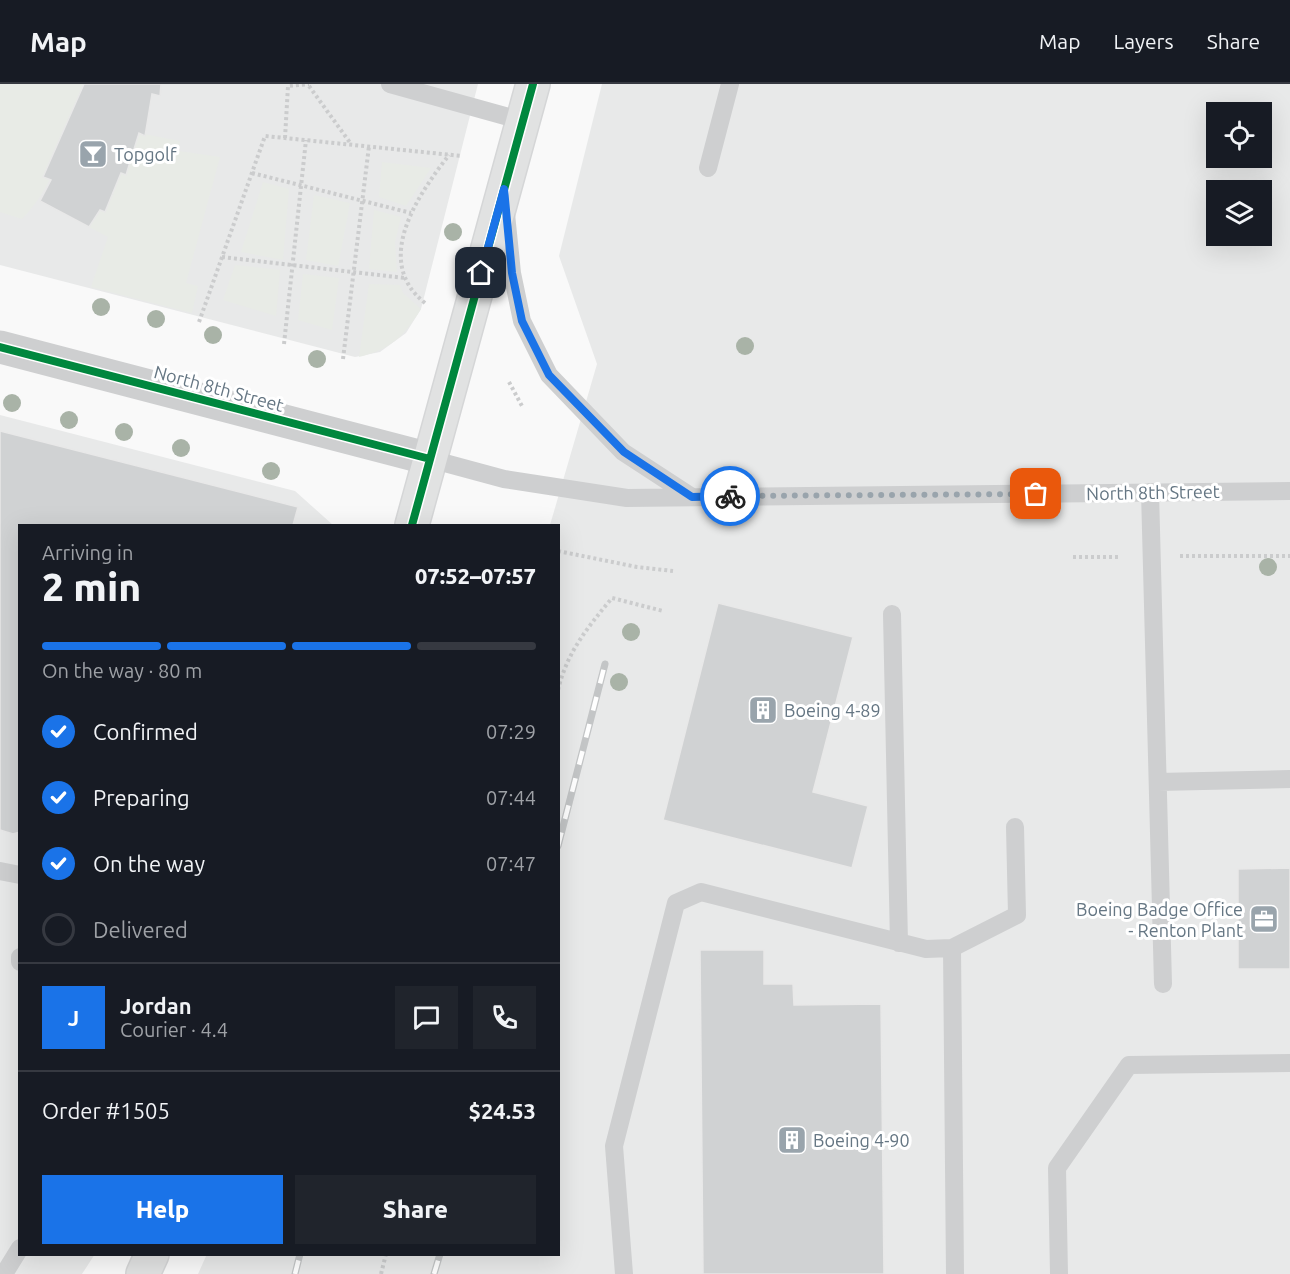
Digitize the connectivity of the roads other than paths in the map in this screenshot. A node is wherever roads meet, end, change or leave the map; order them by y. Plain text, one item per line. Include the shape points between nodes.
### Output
1 (390, 84) edge
2 (533, 84) edge
3 (730, 84) edge
4 (524, 121) junction
5 (708, 168) dead end
6 (504, 189) junction
7 (0, 347) edge
8 (430, 459) junction
9 (1290, 491) edge
10 (1150, 492) junction
11 (692, 497) junction
12 (412, 524) edge
13 (892, 614) dead end
14 (1290, 779) edge
15 (1158, 782) junction
16 (1016, 827) dead end
17 (0, 870) edge
18 (18, 874) edge
19 (899, 942) junction
20 (952, 948) junction
21 (1163, 984) dead end
22 (1290, 1063) edge
23 (18, 1251) edge
24 (151, 1256) edge
25 (4, 1274) edge
26 (143, 1274) edge
27 (624, 1274) edge
28 (955, 1274) edge
29 (1059, 1274) edge

1 - 4 lane
2 - 4 main road
3 - 5 lane
4 - 6 main road
6 - 8 main road
6 - 11 lane via 512,273 522,321 549,375 624,452
7 - 8 street, North 8th Street
8 - 11 lane, North 8th Street via 573,492 627,498
8 - 12 main road
9 - 10 lane, North 8th Street
10 - 11 lane, North 8th Street
10 - 15 lane
13 - 19 lane
14 - 15 lane
15 - 21 lane
16 - 20 lane via 1017,915
17 - 18 lane
19 - 20 lane via 926,949
19 - 27 lane via 701,892 676,903 614,1146
20 - 28 lane
22 - 29 lane via 1129,1065 1057,1167
23 - 25 lane
24 - 26 main road

